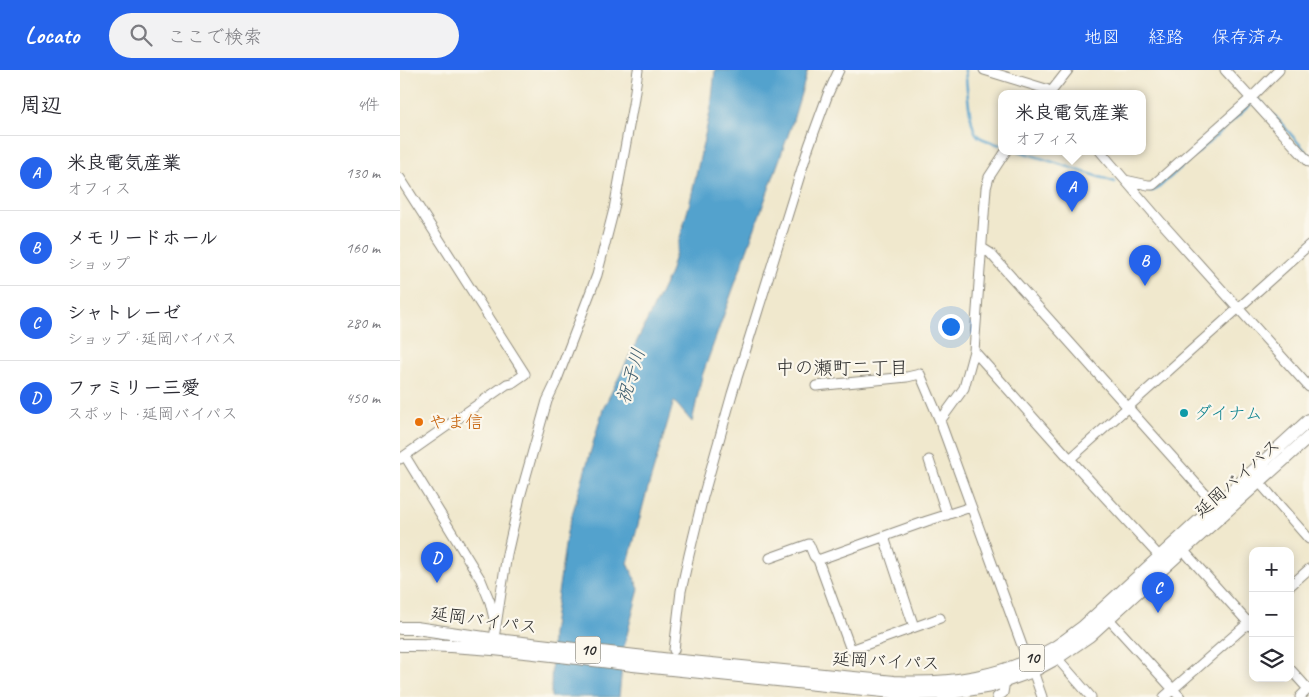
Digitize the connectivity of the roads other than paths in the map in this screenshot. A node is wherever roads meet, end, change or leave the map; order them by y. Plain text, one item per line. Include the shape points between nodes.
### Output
1 (638, 70) edge
2 (839, 70) edge
3 (984, 70) edge
4 (1068, 70) edge
5 (1226, 70) edge
6 (1279, 70) edge
7 (1047, 90) edge
8 (1052, 90) edge
9 (1251, 98) junction
10 (1003, 155) edge
11 (1103, 155) edge
12 (1309, 162) edge
13 (400, 178) edge
14 (1124, 180) junction
15 (1309, 245) edge
16 (982, 248) junction
17 (1239, 309) junction
18 (974, 351) junction
19 (816, 386) dead end
20 (1309, 387) edge
21 (1128, 408) junction
22 (1309, 420) edge
23 (940, 421) junction
24 (1309, 437) edge
25 (403, 457) edge
26 (1070, 459) junction
27 (929, 460) dead end
28 (1259, 482) junction
29 (1216, 506) junction
30 (971, 507) junction
31 (947, 515) junction
32 (884, 537) junction
33 (1309, 539) edge
34 (1183, 550) junction
35 (1160, 557) junction
36 (770, 558) dead end
37 (818, 560) junction
38 (1309, 569) edge
39 (1294, 582) edge
40 (940, 618) dead end
41 (1108, 618) junction
42 (1249, 622) edge
43 (496, 626) junction
44 (1249, 626) edge
45 (400, 628) edge
46 (914, 628) junction
47 (400, 645) edge
48 (499, 645) junction
49 (1057, 658) junction
50 (671, 659) junction
51 (1030, 666) junction
52 (1294, 673) edge
53 (1309, 674) edge
54 (1301, 681) junction
55 (1006, 682) junction
56 (1173, 689) junction
57 (1309, 690) edge
58 (977, 693) edge
59 (996, 697) edge
60 (1042, 697) edge
61 (1091, 697) edge
62 (1164, 697) edge
63 (1180, 697) edge
64 (1300, 697) edge

1 - 43 street via 610,228 597,275 547,401 507,554
2 - 50 street via 809,146 703,497 681,591
3 - 7 street
4 - 8 street
5 - 9 street
6 - 9 street
9 - 12 street
9 - 14 street via 1154,184
10 - 16 street via 986,188
11 - 14 street
13 - 25 street via 525,374
14 - 17 street
15 - 17 street
16 - 18 street
16 - 21 street via 990,253
17 - 20 street
17 - 21 street
18 - 23 street via 964,388
18 - 26 street
19 - 23 street via 920,374
21 - 26 street
21 - 29 street
22 - 29 highway, 延岡バイパス / 10
23 - 30 street
24 - 28 highway, 延岡バイパス / 10
25 - 43 street via 481,580
26 - 35 street
27 - 31 street
28 - 33 street
28 - 34 highway, 延岡バイパス / 10
29 - 35 highway, 延岡バイパス / 10
30 - 31 street
30 - 51 street
31 - 32 street
32 - 37 street
32 - 46 street
34 - 41 highway, 延岡バイパス / 10
34 - 42 street
35 - 51 highway, 延岡バイパス / 10 via 1083,627
36 - 37 street via 809,544
37 - 46 street via 851,650
38 - 39 street
40 - 46 street
41 - 49 highway, 延岡バイパス / 10
41 - 56 street
43 - 48 street
44 - 56 street
45 - 48 highway, 延岡バイパス / 10 via 416,628
47 - 48 highway, 延岡バイパス / 10
48 - 50 highway, 延岡バイパス / 10
49 - 51 highway, 延岡バイパス / 10
49 - 61 street
50 - 51 highway, 延岡バイパス / 10 via 919,683 953,681
50 - 58 highway, 延岡バイパス / 10 via 912,694
51 - 55 highway, 延岡バイパス / 10
51 - 60 street
52 - 54 street
53 - 54 street
54 - 57 street
55 - 58 highway, 延岡バイパス / 10
55 - 59 street via 1003,693
56 - 62 street
56 - 63 street
57 - 64 street

